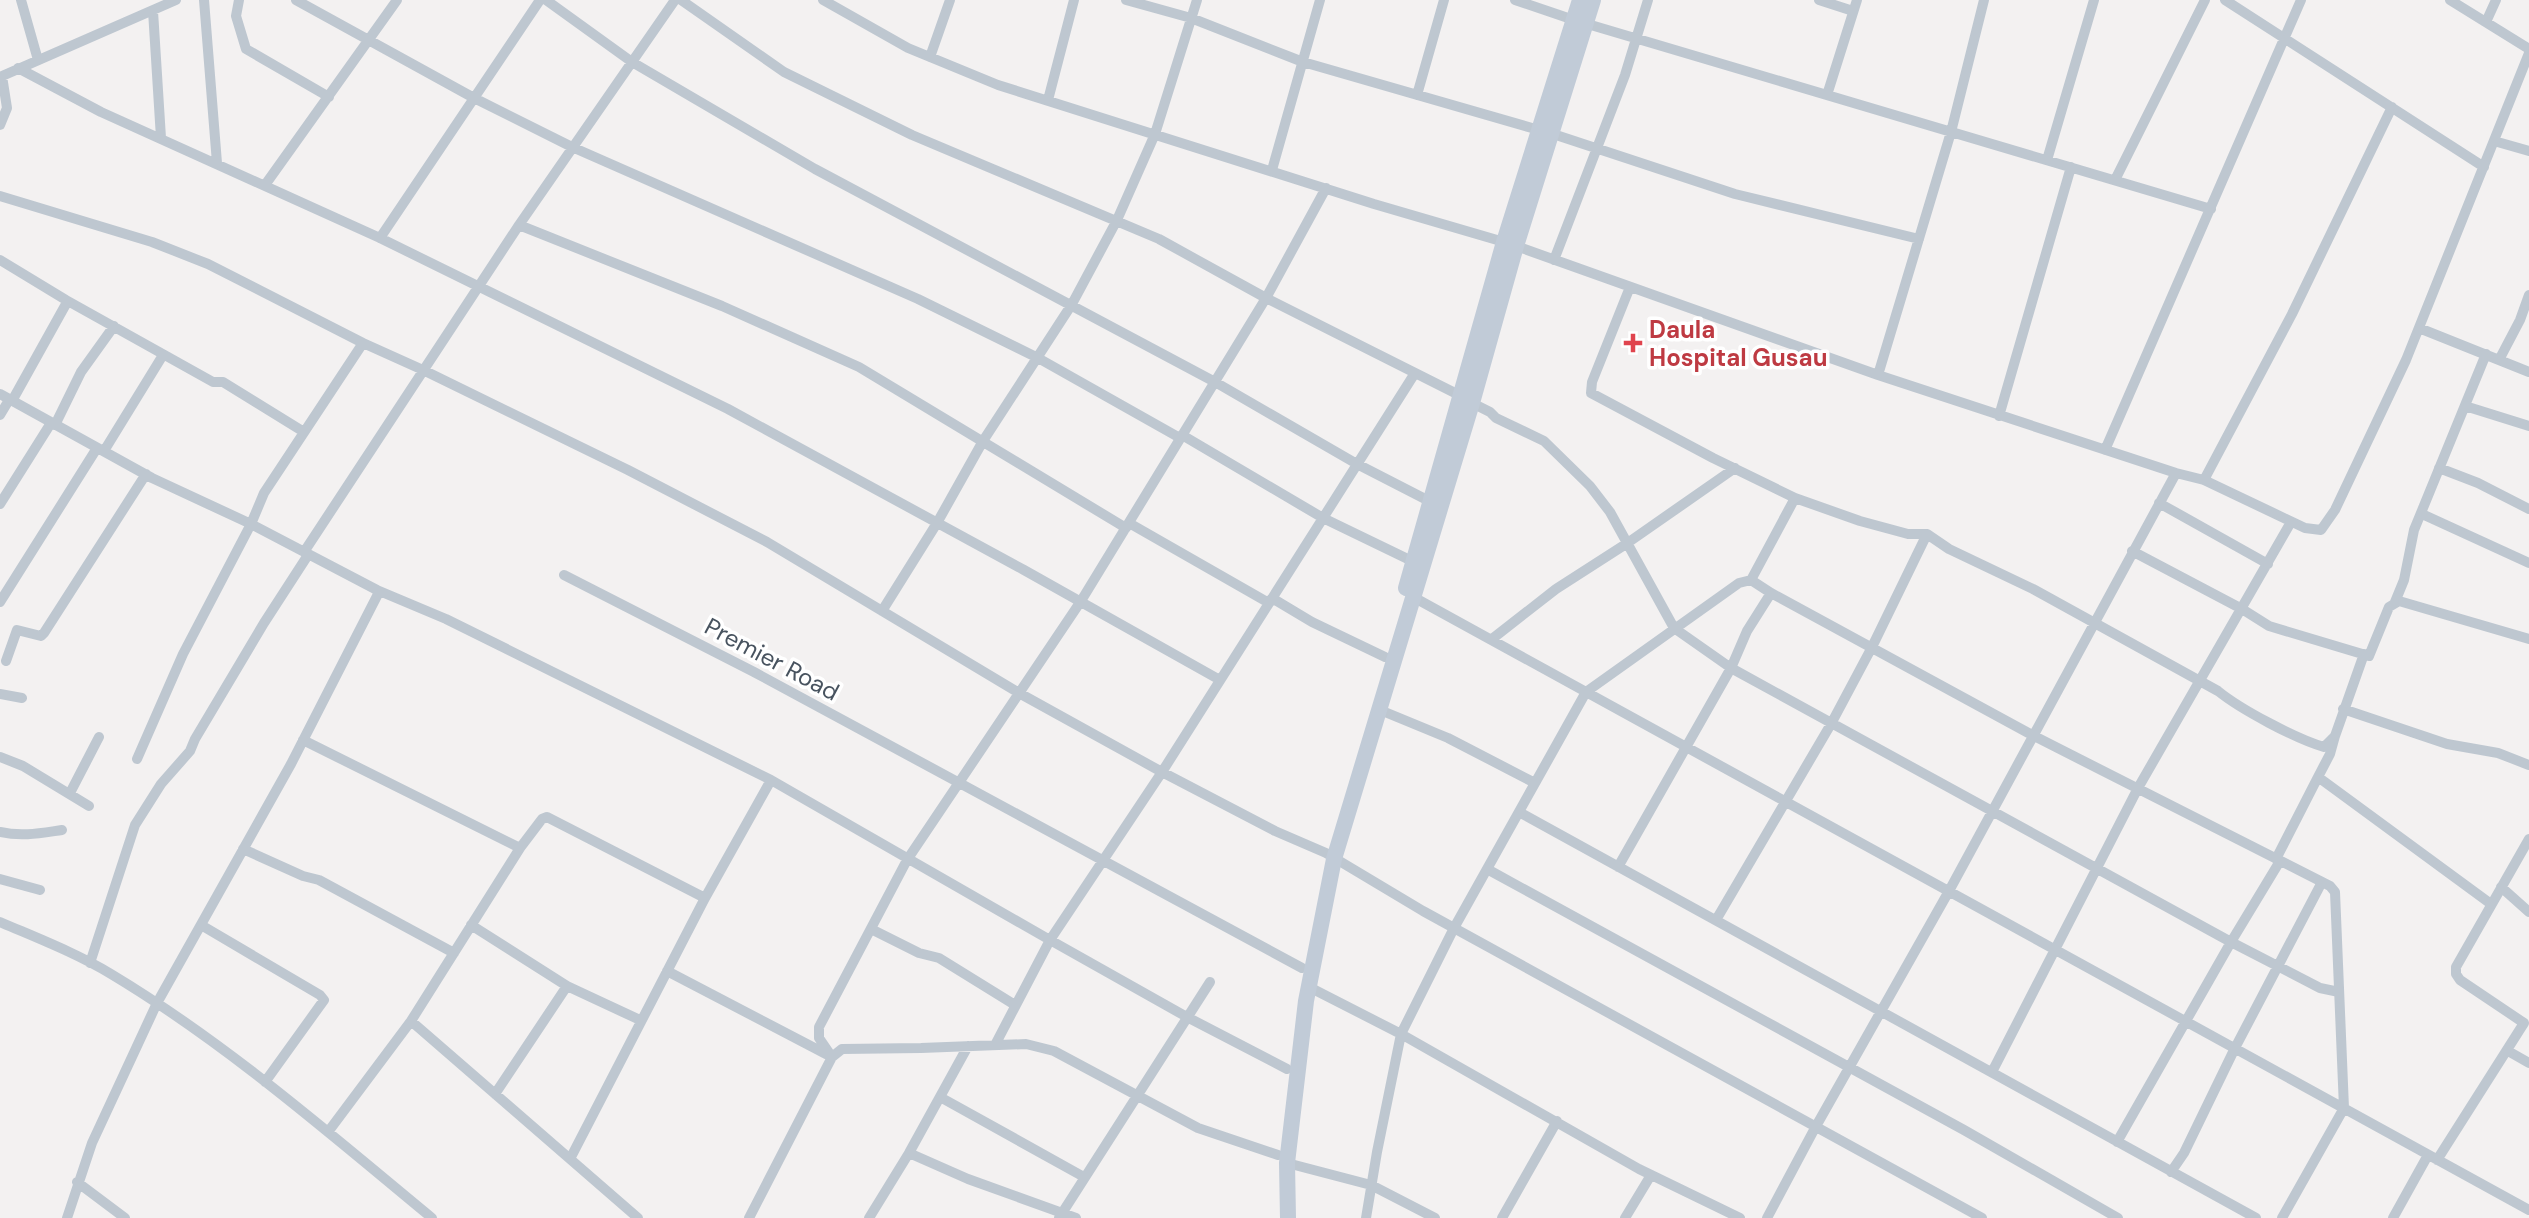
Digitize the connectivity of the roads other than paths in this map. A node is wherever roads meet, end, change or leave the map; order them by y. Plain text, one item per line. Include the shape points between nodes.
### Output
1 (21, 0) edge
2 (176, 0) edge
3 (204, 0) edge
4 (239, 0) edge
5 (296, 0) edge
6 (397, 0) edge
7 (540, 0) edge
8 (546, 0) edge
9 (675, 0) edge
10 (681, 0) edge
11 (823, 0) edge
12 (950, 0) edge
13 (1074, 0) edge
14 (1126, 0) edge
15 (1196, 0) edge
16 (1320, 0) edge
17 (1444, 0) edge
18 (1515, 0) edge
19 (1580, 0) edge
20 (1592, 0) edge
21 (1648, 0) edge
22 (1819, 0) edge
23 (1984, 0) edge
24 (2094, 0) edge
25 (2205, 0) edge
26 (2225, 0) edge
27 (2301, 0) edge
28 (2450, 0) edge
29 (2496, 0) edge
30 (1855, 6) edge
31 (153, 11) junction
32 (1191, 18) junction
33 (1580, 22) junction
34 (2486, 22) junction
35 (2285, 37) junction
36 (1636, 38) junction
37 (368, 40) junction
38 (2529, 51) edge
39 (930, 57) junction
40 (38, 60) junction
41 (632, 62) junction
42 (1303, 62) junction
43 (18, 68) junction
44 (1, 76) edge
45 (1417, 95) junction
46 (1827, 95) junction
47 (329, 97) junction
48 (474, 98) junction
49 (1048, 100) junction
50 (2392, 107) junction
51 (0, 125) edge
52 (1545, 132) junction
53 (1951, 132) junction
54 (1155, 134) junction
55 (161, 138) junction
56 (2494, 141) junction
57 (572, 147) junction
58 (1596, 147) junction
59 (2529, 151) edge
60 (2047, 160) junction
61 (217, 163) junction
62 (2071, 167) junction
63 (2484, 167) junction
64 (1272, 170) junction
65 (2115, 180) junction
66 (265, 185) junction
67 (1326, 188) junction
68 (0, 196) edge
69 (2211, 209) junction
70 (1117, 220) junction
71 (519, 225) junction
72 (380, 238) junction
73 (1919, 239) junction
74 (1510, 244) junction
75 (0, 260) edge
76 (1554, 260) junction
77 (479, 286) junction
78 (1630, 287) junction
79 (2529, 295) edge
80 (1266, 298) junction
81 (66, 300) junction
82 (1072, 304) junction
83 (2524, 322) edge
84 (114, 327) junction
85 (2419, 328) junction
86 (363, 343) junction
87 (2486, 354) junction
88 (163, 355) junction
89 (1038, 358) junction
90 (2499, 360) junction
91 (423, 370) junction
92 (2529, 372) edge
93 (1415, 373) junction
94 (1878, 375) junction
95 (1215, 382) junction
96 (7, 398) edge
97 (1466, 399) junction
98 (2465, 406) junction
99 (0, 415) edge
100 (1999, 415) junction
101 (53, 424) junction
102 (2529, 426) edge
103 (304, 432) junction
104 (1181, 437) junction
105 (984, 440) junction
106 (100, 450) junction
107 (2105, 450) junction
108 (1357, 464) junction
109 (1735, 468) junction
110 (2439, 468) junction
111 (2176, 473) junction
112 (146, 474) junction
113 (2204, 480) junction
114 (1795, 498) junction
115 (1430, 502) junction
116 (2159, 503) junction
117 (0, 504) edge
118 (2529, 509) edge
119 (2422, 514) junction
120 (1323, 518) junction
121 (2291, 522) junction
122 (937, 523) junction
123 (251, 524) junction
124 (1127, 525) junction
125 (1927, 534) junction
126 (1626, 544) junction
127 (2132, 551) junction
128 (306, 554) junction
129 (1414, 562) junction
130 (2529, 563) edge
131 (2268, 564) junction
132 (564, 575) dead end
133 (1751, 580) junction
134 (377, 590) junction
135 (1771, 593) junction
136 (1415, 598) junction
137 (0, 601) edge
138 (1081, 601) junction
139 (1270, 601) junction
140 (2395, 602) junction
141 (2242, 609) junction
142 (883, 611) junction
143 (2093, 624) junction
144 (1674, 628) junction
145 (1492, 639) junction
146 (2529, 639) edge
147 (1872, 647) junction
148 (2364, 654) junction
149 (1385, 657) junction
150 (6, 661) dead end
151 (1731, 668) junction
152 (1220, 680) junction
153 (2200, 681) junction
154 (1586, 692) junction
155 (1019, 693) junction
156 (0, 694) edge
157 (22, 698) dead end
158 (2343, 709) junction
159 (1380, 710) junction
160 (1830, 724) junction
161 (2034, 736) junction
162 (2334, 736) junction
163 (99, 737) dead end
164 (303, 740) junction
165 (1685, 747) junction
166 (0, 757) edge
167 (137, 759) dead end
168 (2529, 765) edge
169 (1162, 772) junction
170 (2318, 777) junction
171 (771, 780) junction
172 (960, 782) junction
173 (1535, 783) junction
174 (2137, 788) junction
175 (70, 793) junction
176 (1786, 802) junction
177 (89, 806) dead end
178 (1993, 811) junction
179 (1519, 812) junction
180 (62, 830) dead end
181 (0, 832) edge
182 (2529, 839) edge
183 (520, 848) junction
184 (243, 849) junction
185 (1330, 856) junction
186 (907, 860) junction
187 (1103, 860) junction
188 (2278, 860) junction
189 (1618, 867) junction
190 (1487, 869) junction
191 (2095, 869) junction
192 (0, 879) edge
193 (2322, 883) junction
194 (2501, 887) junction
195 (40, 890) dead end
196 (1949, 891) junction
197 (705, 898) junction
198 (2491, 904) junction
199 (2529, 912) edge
200 (1716, 920) junction
201 (0, 922) edge
202 (201, 925) junction
203 (471, 925) junction
204 (1454, 928) junction
205 (871, 929) junction
206 (1050, 940) junction
207 (2231, 942) junction
208 (2056, 949) junction
209 (454, 953) junction
210 (85, 961) junction
211 (2279, 967) junction
212 (1302, 968) junction
213 (667, 971) junction
214 (1210, 982) dead end
215 (567, 986) junction
216 (1308, 987) junction
217 (2339, 992) junction
218 (157, 1003) junction
219 (1015, 1005) junction
220 (1880, 1012) junction
221 (1187, 1017) junction
222 (640, 1020) junction
223 (411, 1021) junction
224 (2185, 1021) junction
225 (2526, 1021) edge
226 (1401, 1034) junction
227 (995, 1045) junction
228 (968, 1046) junction
229 (2235, 1048) junction
230 (2508, 1051) junction
231 (832, 1057) junction
232 (2529, 1063) edge
233 (1287, 1069) junction
234 (1848, 1069) junction
235 (1992, 1072) junction
236 (265, 1082) junction
237 (495, 1094) junction
238 (1135, 1096) junction
239 (940, 1097) junction
240 (2344, 1108) junction
241 (1557, 1121) junction
242 (1815, 1128) junction
243 (328, 1132) junction
244 (2118, 1142) junction
245 (909, 1153) junction
246 (2433, 1157) junction
247 (569, 1159) junction
248 (1283, 1159) junction
249 (2171, 1172) junction
250 (1651, 1175) junction
251 (1084, 1177) junction
252 (77, 1182) junction
253 (1371, 1185) junction
254 (2529, 1210) edge
255 (1060, 1216) edge
256 (67, 1218) edge
257 (125, 1218) edge
258 (432, 1218) edge
259 (638, 1218) edge
260 (749, 1218) edge
261 (869, 1218) edge
262 (1076, 1218) edge
263 (1279, 1218) edge
264 (1288, 1218) edge
265 (1366, 1218) edge
266 (1435, 1218) edge
267 (1502, 1218) edge
268 (1625, 1218) edge
269 (1740, 1218) edge
270 (1767, 1218) edge
271 (1982, 1218) edge
272 (2118, 1218) edge
273 (2256, 1218) edge
274 (2282, 1218) edge
275 (2393, 1218) edge

1 - 40 street
2 - 31 street
3 - 61 street
4 - 47 street via 236,16 246,49
5 - 37 street
6 - 37 street
7 - 48 street
8 - 41 street
9 - 41 street
10 - 70 street via 784,72 912,135
11 - 39 street
12 - 39 street
13 - 49 street
14 - 32 street
15 - 32 street
16 - 42 street
17 - 45 street
18 - 33 street
19 - 33 street
20 - 33 street
21 - 36 street
22 - 30 street
23 - 53 street
24 - 60 street
25 - 65 street
26 - 35 street
27 - 35 street
28 - 34 street
29 - 34 street
30 - 46 street
31 - 40 street
31 - 55 street
32 - 42 street
32 - 54 street
33 - 36 street
33 - 52 street
34 - 38 street
35 - 50 street
35 - 69 street
36 - 46 street
36 - 58 street
37 - 47 street
37 - 48 street
38 - 56 street
39 - 49 street
40 - 43 street
41 - 57 street
41 - 82 street via 836,181
42 - 45 street
42 - 64 street
43 - 44 street
43 - 55 street
44 - 51 street via 7,108
45 - 52 street
46 - 53 street
47 - 66 street
48 - 57 street
48 - 72 street
49 - 54 street
50 - 63 street
50 - 113 street via 2292,314
52 - 58 street
52 - 74 street
53 - 60 street
53 - 73 street
54 - 64 street
54 - 70 street
55 - 61 street
56 - 59 street
56 - 63 street
57 - 71 street
57 - 89 street via 918,299
58 - 73 street via 1735,194
58 - 76 street
60 - 62 street
61 - 66 street
62 - 65 street
62 - 100 street
63 - 85 street
64 - 67 street
65 - 69 street
66 - 72 street
67 - 74 street
67 - 80 street
68 - 86 street via 152,242 208,264
69 - 107 street
70 - 80 street
70 - 82 street
71 - 77 street
71 - 105 street via 859,367
72 - 77 street
73 - 94 street
74 - 76 street
74 - 97 street
75 - 81 street
76 - 78 street
77 - 91 street
77 - 122 street via 728,409
78 - 94 street
78 - 109 street via 1591,393
79 - 83 street
80 - 93 street
80 - 95 street
81 - 84 street
81 - 96 street
82 - 89 street
82 - 95 street
83 - 90 street
84 - 88 street
84 - 101 street via 81,372
85 - 87 street
85 - 121 street via 2335,510 2320,530
86 - 91 street
86 - 103 street
87 - 90 street
87 - 98 street
88 - 103 street via 214,382 223,382
88 - 106 street
89 - 104 street
89 - 105 street
90 - 92 street
91 - 128 street
91 - 142 street via 732,524
93 - 97 street
93 - 108 street
94 - 100 street
95 - 104 street
95 - 108 street
96 - 99 street
96 - 101 street
97 - 115 street
97 - 126 street via 1544,442 1565,459 1610,512
97 - 136 street
98 - 102 street
98 - 110 street
100 - 107 street
101 - 106 street
101 - 117 street
103 - 123 street via 264,493
104 - 120 street
104 - 124 street
105 - 122 street
105 - 124 street
106 - 112 street
106 - 137 street
107 - 111 street
108 - 115 street
108 - 120 street
109 - 114 street
109 - 126 street
110 - 118 street
110 - 119 street
111 - 113 street
111 - 116 street
112 - 123 street
112 - 150 street via 44,633 17,630
113 - 121 street
114 - 125 street via 1860,521 1908,534
114 - 133 street
115 - 129 street
116 - 127 street
116 - 131 street
119 - 130 street
119 - 140 street
120 - 129 street
120 - 139 street
121 - 131 street
122 - 138 street
122 - 142 street
123 - 128 street
123 - 167 street via 183,654
124 - 138 street
124 - 139 street
125 - 143 street
125 - 147 street
126 - 144 street
126 - 145 street via 1556,589
127 - 141 street
127 - 143 street
128 - 134 street
128 - 210 street via 190,751 161,784 135,825
129 - 149 street
131 - 141 street
132 - 172 street, Premier Road
133 - 135 street
133 - 144 street
134 - 164 street via 378,597
134 - 171 street via 446,619
135 - 147 street
135 - 151 street
136 - 145 street
136 - 159 street
138 - 152 street
138 - 155 street
139 - 149 street
139 - 152 street
140 - 146 street
140 - 148 street via 2369,656
141 - 148 street via 2269,626
141 - 153 street
142 - 155 street
143 - 153 street
143 - 161 street
144 - 151 street
144 - 154 street
145 - 154 street
147 - 160 street
147 - 161 street
148 - 158 street
149 - 185 street
151 - 160 street
151 - 165 street
152 - 169 street
153 - 162 street via 2308,743 2324,747
153 - 174 street
154 - 165 street
154 - 173 street
155 - 169 street
155 - 172 street
156 - 157 street
158 - 162 street
158 - 168 street via 2447,744 2498,753
159 - 173 street via 1448,738
159 - 185 street
160 - 176 street
160 - 178 street
161 - 174 street
161 - 178 street
162 - 170 street
163 - 175 street
164 - 183 street
164 - 184 street
165 - 176 street
165 - 189 street
166 - 175 street
169 - 185 street
169 - 187 street
170 - 188 street
170 - 198 street
171 - 186 street
171 - 197 street
172 - 186 street
172 - 187 street, Premier Road
173 - 179 street
174 - 188 street
174 - 191 street
175 - 177 street
176 - 196 street
176 - 200 street
178 - 191 street
178 - 196 street
179 - 189 street
179 - 190 street
180 - 181 street via 31,835
182 - 194 street
183 - 197 street via 547,817
183 - 203 street
184 - 202 street
184 - 209 street via 319,880
185 - 204 street
185 - 212 street
185 - 216 street
186 - 205 street
186 - 206 street
187 - 206 street
187 - 212 street, Premier Road
188 - 193 street
188 - 207 street
189 - 200 street
190 - 204 street
190 - 234 street
191 - 207 street
191 - 208 street
192 - 195 street
193 - 211 street
193 - 217 street via 2335,892
194 - 198 street
194 - 199 street
196 - 208 street
196 - 220 street
197 - 213 street
198 - 225 street via 2456,974
200 - 220 street
201 - 210 street
202 - 218 street
202 - 236 street via 324,1000
203 - 209 street
203 - 215 street
204 - 226 street
204 - 242 street
205 - 219 street via 939,958
205 - 231 street via 819,1027 819,1038
206 - 219 street
206 - 221 street
207 - 211 street
207 - 224 street
208 - 224 street
208 - 235 street
209 - 223 street
210 - 218 street
211 - 217 street via 2320,988
211 - 229 street
212 - 233 street
213 - 222 street
213 - 231 street
214 - 221 street
215 - 222 street
215 - 237 street
216 - 226 street
216 - 248 street
217 - 240 street
218 - 236 street
218 - 252 street
219 - 227 street
220 - 234 street
220 - 235 street
221 - 233 street
221 - 238 street
222 - 247 street
223 - 237 street
223 - 243 street
224 - 229 street
224 - 244 street
225 - 230 street
226 - 241 street
226 - 253 street
227 - 228 street
227 - 238 street via 1026,1044 1054,1051
228 - 231 street via 842,1048
228 - 239 street
229 - 240 street
229 - 249 street
230 - 232 street
230 - 246 street
231 - 260 street
233 - 248 street
234 - 242 street
234 - 272 street
235 - 244 street
236 - 243 street
237 - 247 street
238 - 248 street via 1199,1128
238 - 251 street
239 - 245 street
239 - 251 street
240 - 246 street
240 - 274 street
241 - 250 street
241 - 267 street
242 - 270 street
242 - 271 street
243 - 258 street
244 - 249 street
245 - 255 street
245 - 261 street
246 - 254 street
246 - 275 street
247 - 259 street
248 - 253 street
248 - 263 street
248 - 264 street
249 - 273 street
250 - 268 street
250 - 269 street
251 - 255 street
252 - 256 street
252 - 257 street
253 - 265 street
253 - 266 street
255 - 262 street

